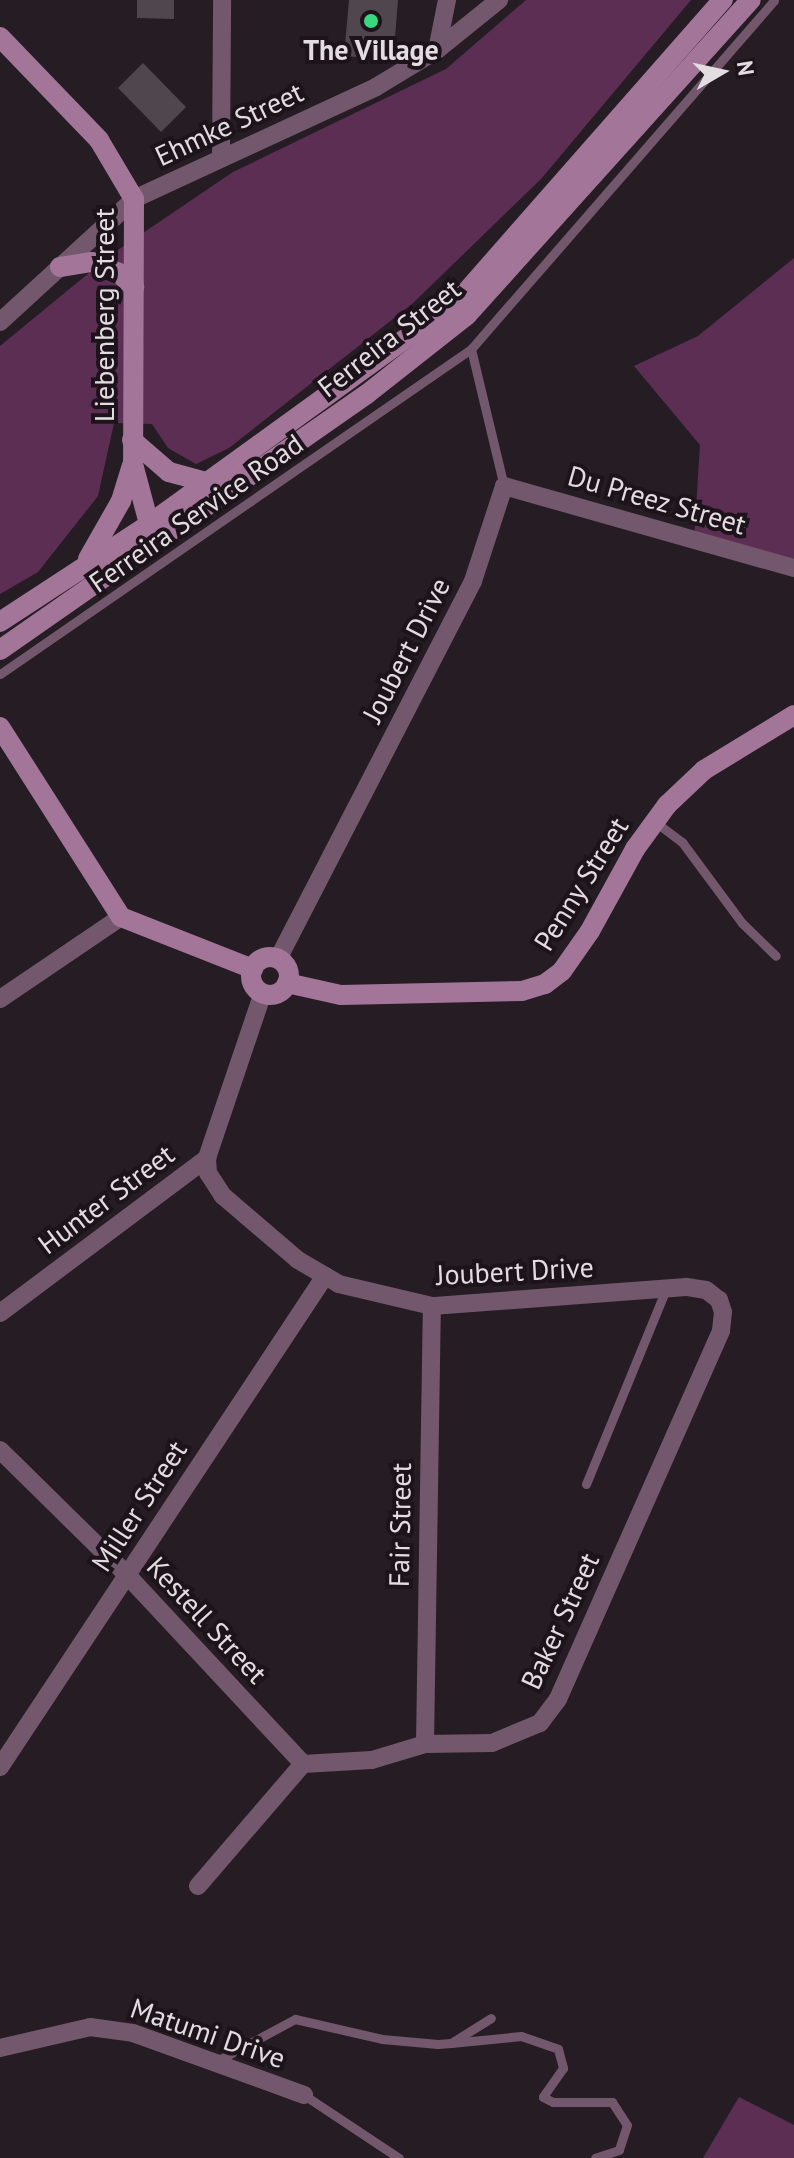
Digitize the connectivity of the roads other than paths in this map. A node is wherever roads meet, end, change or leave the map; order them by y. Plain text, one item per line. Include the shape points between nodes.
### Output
1 (222, 0) edge
2 (447, 0) edge
3 (499, 0) edge
4 (723, 0) edge
5 (751, 0) edge
6 (774, 0) edge
7 (0, 37) edge
8 (437, 50) junction
9 (221, 158) junction
10 (134, 199) junction
11 (60, 267) junction
12 (134, 287) junction
13 (3, 313) edge
14 (471, 349) junction
15 (132, 440) junction
16 (133, 464) junction
17 (207, 482) junction
18 (504, 486) junction
19 (152, 534) junction
20 (83, 566) junction
21 (794, 568) edge
22 (0, 622) edge
23 (0, 650) edge
24 (0, 674) edge
25 (794, 715) edge
26 (0, 727) edge
27 (654, 821) junction
28 (121, 917) junction
29 (776, 956) dead end
30 (278, 959) junction
31 (253, 969) junction
32 (287, 983) junction
33 (263, 993) junction
34 (0, 999) edge
35 (207, 1158) junction
36 (325, 1276) junction
37 (666, 1289) junction
38 (719, 1300) joint
39 (432, 1306) junction
40 (0, 1313) edge
41 (0, 1450) edge
42 (586, 1484) dead end
43 (127, 1575) junction
44 (425, 1744) junction
45 (303, 1764) junction
46 (0, 1767) edge
47 (198, 1886) dead end
48 (491, 2018) dead end
49 (451, 2043) junction
50 (0, 2048) edge
51 (212, 2063) junction
52 (304, 2095) joint
53 (399, 2158) edge
54 (595, 2158) edge

1 - 9 street
2 - 8 street
3 - 8 street, Ehmke Street
4 - 17 main road, Ferreira Street via 459,300
5 - 19 main road, Ferreira Street via 467,315 367,394
6 - 14 lane, Ferreira Service Road
7 - 10 main road, Liebenberg Street via 99,140
8 - 9 street, Ehmke Street via 376,87
9 - 10 street, Ehmke Street
10 - 11 street, Ehmke Street
10 - 12 main road, Liebenberg Street
11 - 12 main road via 92,262 119,273
11 - 13 street, Ehmke Street
12 - 15 main road, Liebenberg Street
14 - 18 lane
14 - 24 lane, Ferreira Service Road
15 - 16 main road, Liebenberg Street
15 - 17 main road via 169,472
16 - 19 main road, Liebenberg Street
16 - 20 main road via 121,501
17 - 19 main road, Ferreira Street
18 - 21 street, Du Preez Street
18 - 30 street, Joubert Drive via 473,581
19 - 20 main road, Ferreira Street
19 - 23 main road, Ferreira Street
20 - 22 main road, Ferreira Street
25 - 27 main road, Penny Street via 704,770
26 - 28 main road
27 - 29 lane via 682,842 742,923
27 - 32 main road, Penny Street via 590,931 562,971 545,984 522,991 341,995
28 - 31 main road
28 - 34 street
30 - 31 main road via 260,960
30 - 32 main road via 289,972
31 - 33 main road via 254,986
32 - 33 main road via 280,992
33 - 35 street
35 - 36 street, Joubert Drive via 208,1173 223,1196 298,1260
35 - 40 street, Hunter Street
36 - 39 street, Joubert Drive
36 - 43 street, Miller Street
37 - 38 street, Joubert Drive via 706,1290
37 - 39 street, Joubert Drive
37 - 42 lane
38 - 44 street, Baker Street via 721,1331 558,1699 540,1723 517,1736 492,1743
39 - 44 street, Fair Street
41 - 43 street, Kestell Street
43 - 45 street, Kestell Street
43 - 46 street, Miller Street
44 - 45 street, Baker Street via 372,1760
45 - 47 street
48 - 49 lane
49 - 51 lane via 382,2039 295,2019
49 - 54 lane via 521,2036 558,2049 563,2068 543,2097 612,2102 627,2125 619,2150
50 - 51 street, Matumi Drive via 90,2027 133,2033
51 - 52 street, Matumi Drive
52 - 53 lane

